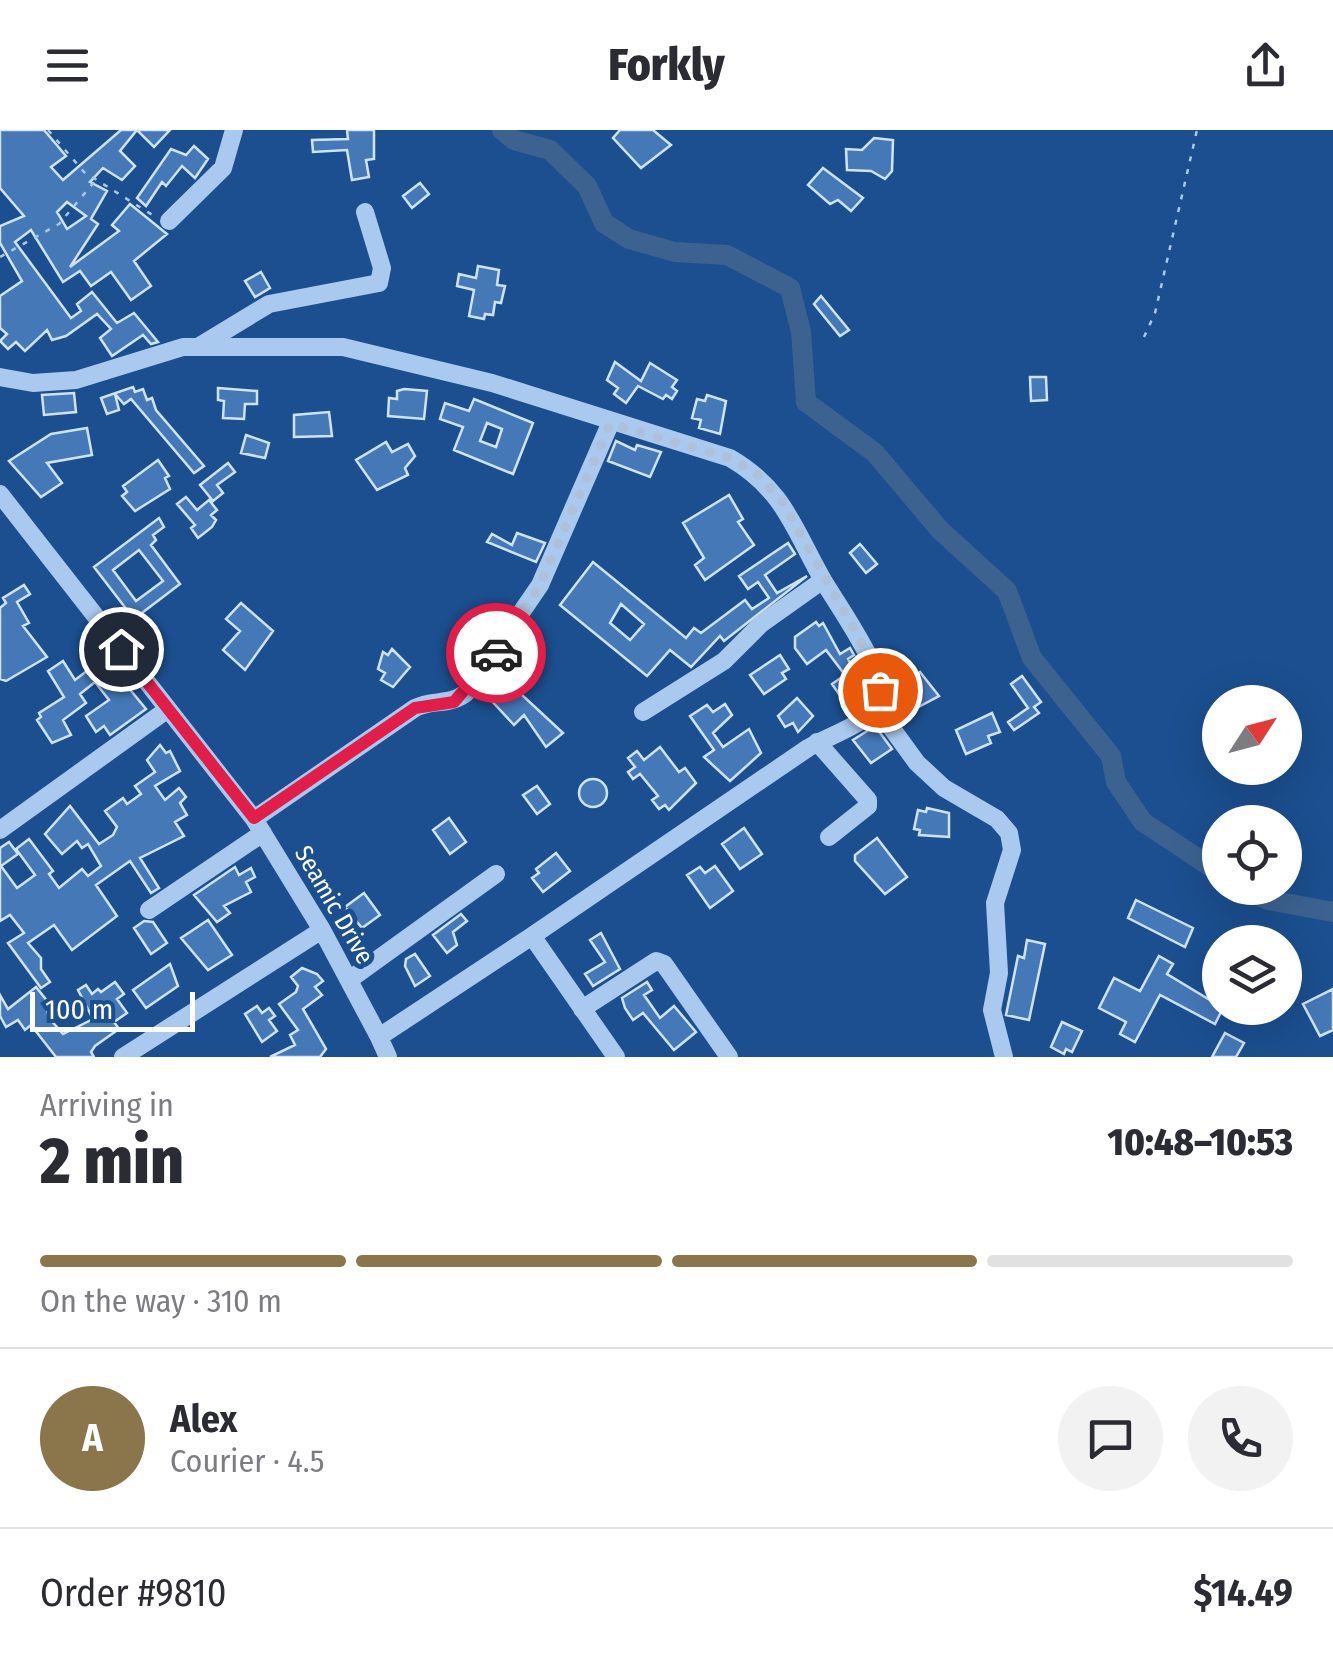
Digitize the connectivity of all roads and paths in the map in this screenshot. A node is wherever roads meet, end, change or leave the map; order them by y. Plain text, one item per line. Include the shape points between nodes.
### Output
1 (48, 130) edge
2 (234, 130) edge
3 (1197, 130) edge
4 (97, 180) junction
5 (365, 212) dead end
6 (168, 221) joint
7 (0, 257) edge
8 (1144, 337) dead end
9 (198, 347) junction
10 (0, 377) edge
11 (610, 424) junction
12 (2, 499) edge
13 (823, 580) junction
14 (876, 708) junction
15 (168, 709) junction
16 (643, 712) dead end
17 (817, 742) junction
18 (258, 826) junction
19 (0, 830) edge
20 (829, 836) dead end
21 (496, 874) dead end
22 (148, 910) dead end
23 (322, 930) junction
24 (532, 936) junction
25 (348, 980) junction
26 (582, 1009) junction
27 (379, 1037) junction
28 (124, 1057) edge
29 (388, 1057) edge
30 (616, 1057) edge
31 (729, 1057) edge
32 (1004, 1057) edge

1 - 4 path
2 - 6 street via 222,168
3 - 8 path
4 - 6 path
4 - 7 path via 59,224
5 - 9 street via 382,268 380,283 269,304
9 - 10 street via 76,380
9 - 11 street via 370,350
11 - 13 street via 730,458 757,474 782,501
11 - 18 street via 540,585 466,693 454,702 415,708
12 - 15 street, Seamic Drive
13 - 14 street via 860,640 880,690
13 - 16 street via 761,624 724,661
14 - 17 street
14 - 32 street via 930,776 998,818 1009,832 1012,850 996,903 999,973 992,1010
15 - 18 street, Seamic Drive
15 - 19 street
17 - 20 street via 868,800
17 - 24 street
18 - 22 street
18 - 23 street, Seamic Drive
21 - 25 street
23 - 25 street, Seamic Drive
23 - 28 street
24 - 26 street
24 - 27 street
25 - 27 street, Seamic Drive
26 - 30 street
26 - 31 street via 656,960
27 - 29 street, Seamic Drive

